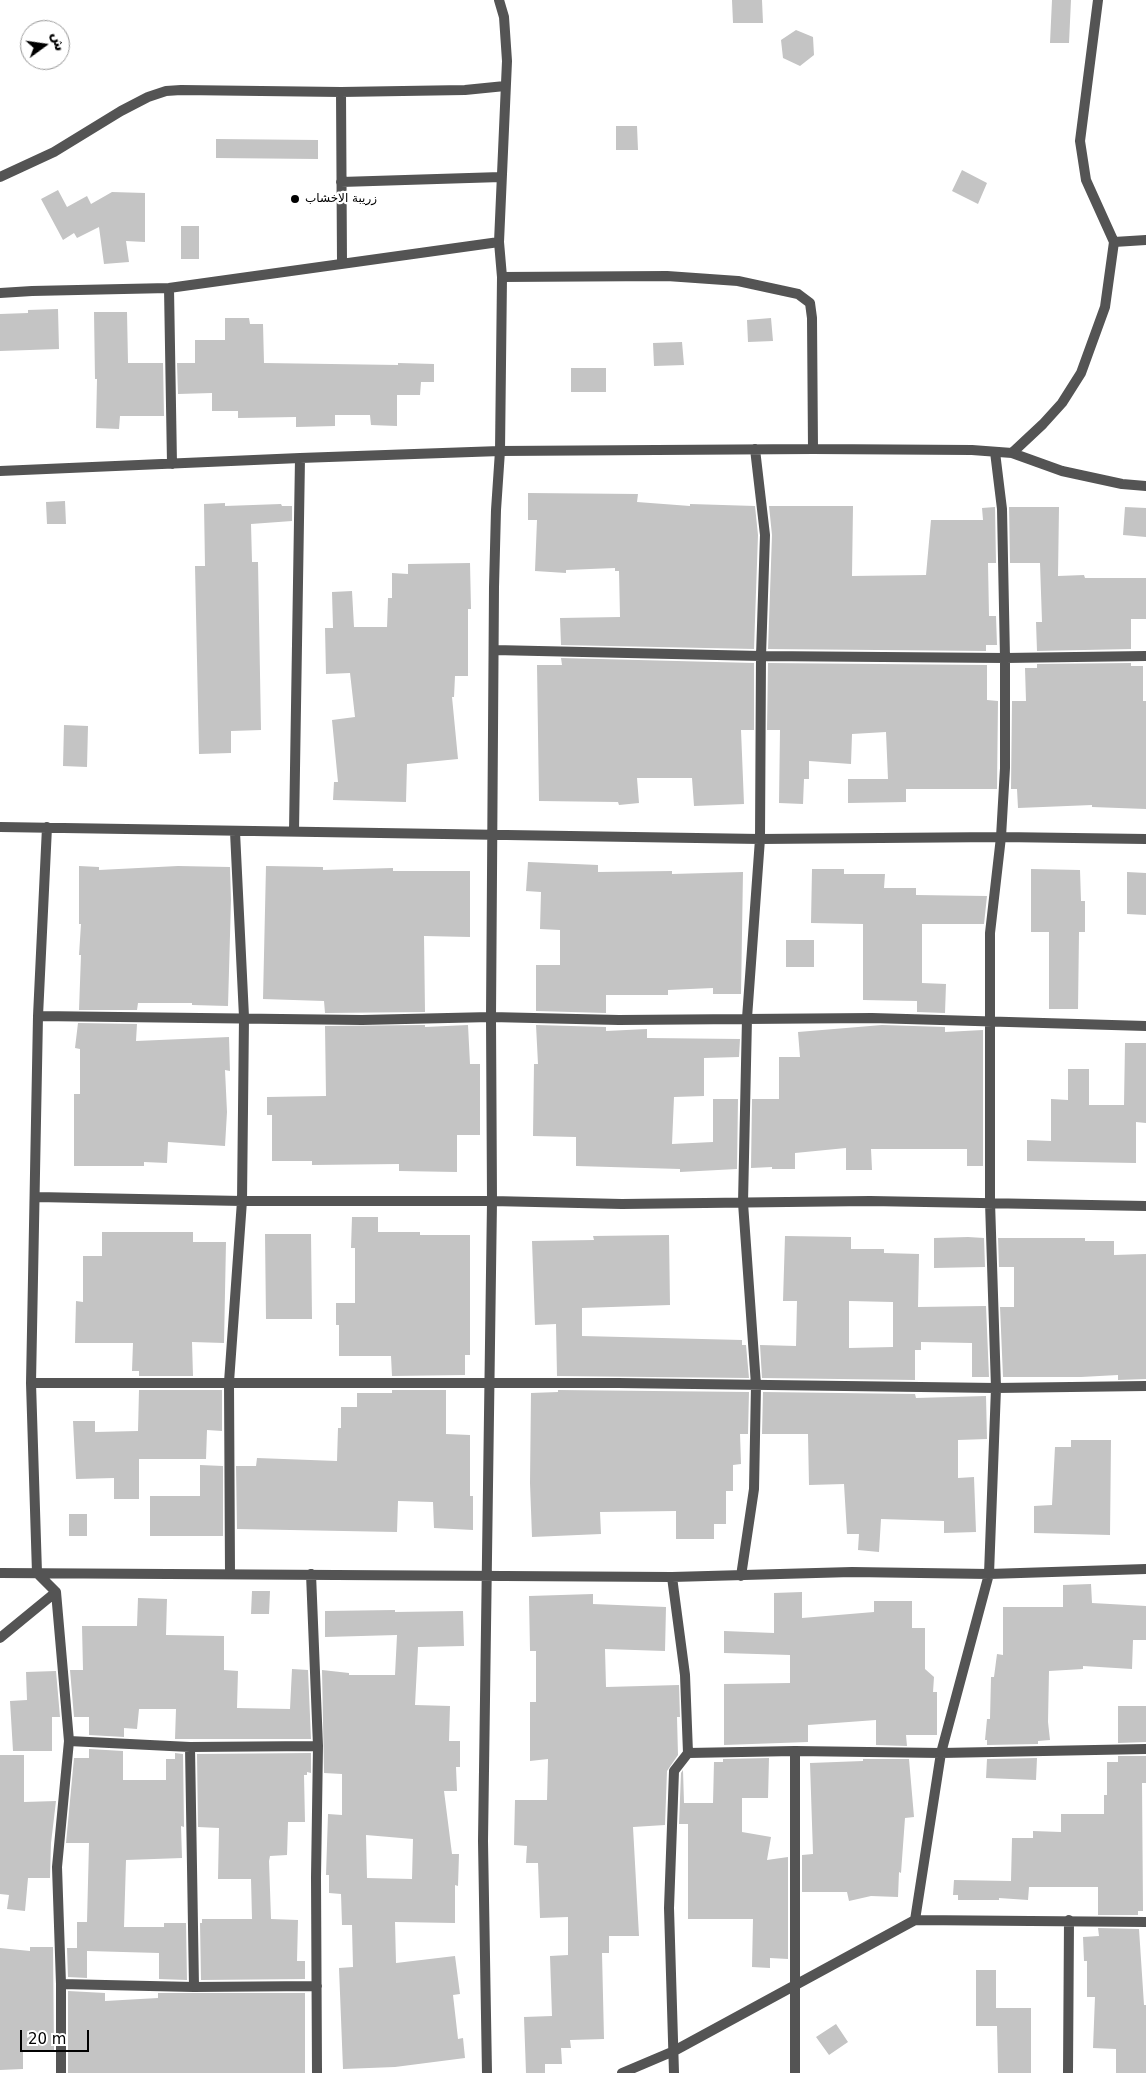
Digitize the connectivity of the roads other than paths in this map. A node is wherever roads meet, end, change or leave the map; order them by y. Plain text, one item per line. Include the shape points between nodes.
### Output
1 (499, 0) edge
2 (1098, 0) edge
3 (505, 86) junction
4 (341, 92) junction
5 (0, 177) edge
6 (501, 177) junction
7 (341, 182) junction
8 (1146, 240) edge
9 (499, 242) junction
10 (1114, 242) junction
11 (342, 263) junction
12 (502, 277) junction
13 (169, 288) junction
14 (0, 293) edge
15 (755, 449) junction
16 (813, 449) junction
17 (500, 451) junction
18 (995, 452) junction
19 (1012, 453) junction
20 (300, 458) junction
21 (172, 464) junction
22 (0, 471) edge
23 (1146, 486) edge
24 (494, 650) junction
25 (761, 656) junction
26 (1146, 656) edge
27 (1005, 658) junction
28 (0, 827) edge
29 (47, 827) junction
30 (294, 831) junction
31 (235, 832) junction
32 (493, 834) junction
33 (1001, 837) junction
34 (760, 839) junction
35 (1146, 839) edge
36 (38, 1016) junction
37 (491, 1016) junction
38 (244, 1017) junction
39 (747, 1018) junction
40 (989, 1023) junction
41 (1146, 1026) edge
42 (36, 1197) junction
43 (242, 1201) junction
44 (492, 1201) junction
45 (990, 1202) junction
46 (743, 1203) junction
47 (1146, 1206) edge
48 (229, 1382) junction
49 (31, 1383) junction
50 (489, 1384) junction
51 (756, 1385) junction
52 (1146, 1386) edge
53 (996, 1388) junction
54 (1146, 1570) edge
55 (0, 1573) edge
56 (37, 1574) junction
57 (230, 1574) junction
58 (311, 1574) junction
59 (989, 1574) junction
60 (488, 1575) junction
61 (672, 1576) junction
62 (741, 1576) junction
63 (56, 1592) junction
64 (0, 1638) edge
65 (69, 1741) junction
66 (318, 1746) junction
67 (190, 1747) junction
68 (1146, 1749) edge
69 (796, 1751) junction
70 (688, 1753) junction
71 (941, 1753) junction
72 (915, 1920) junction
73 (1069, 1920) junction
74 (1146, 1922) edge
75 (61, 1984) junction
76 (317, 1986) junction
77 (794, 1986) junction
78 (194, 1987) junction
79 (674, 2051) junction
80 (61, 2073) edge
81 (317, 2073) edge
82 (487, 2073) edge
83 (622, 2073) edge
84 (674, 2073) edge
85 (795, 2073) edge
86 (1068, 2073) edge

1 - 3 street via 504,17
2 - 10 street via 1080,141 1086,180
3 - 4 street via 465,90
3 - 6 street
4 - 5 street via 166,91 148,97 54,152
4 - 7 street
6 - 7 street
6 - 9 street
7 - 11 street
8 - 10 street
9 - 11 street
9 - 12 street
10 - 19 street via 1105,308 1081,373 1062,403
11 - 13 street
12 - 16 street via 667,276 738,282 798,294 810,303 812,318
12 - 17 street
13 - 14 street
13 - 21 street
15 - 16 street
15 - 17 street
15 - 25 street via 765,535
16 - 18 street via 945,448
17 - 20 street
17 - 24 street
18 - 19 street
18 - 27 street via 1002,509
19 - 23 street via 1062,471
20 - 21 street
20 - 30 street
21 - 22 street
24 - 25 street
24 - 32 street
25 - 27 street
25 - 34 street
26 - 27 street
27 - 33 street
28 - 29 street
29 - 31 street
29 - 36 street
30 - 31 street
30 - 32 street
31 - 38 street
32 - 34 street
32 - 37 street
33 - 34 street
33 - 35 street
33 - 40 street via 990,933
34 - 39 street
36 - 38 street
36 - 42 street
37 - 38 street via 362,1020
37 - 39 street via 619,1020
37 - 44 street
38 - 43 street
39 - 40 street via 872,1018
39 - 46 street
40 - 41 street
40 - 45 street
42 - 43 street
42 - 49 street
43 - 44 street
43 - 48 street
44 - 46 street
44 - 50 street
45 - 46 street
45 - 47 street
45 - 53 street
46 - 51 street
48 - 49 street
48 - 50 street
48 - 57 street
49 - 56 street
50 - 51 street
50 - 60 street
51 - 53 street
51 - 62 street via 754,1489
52 - 53 street
53 - 59 street
54 - 59 street
55 - 56 street
56 - 57 street
56 - 63 street
57 - 58 street
58 - 60 street
58 - 66 street
59 - 62 street via 852,1572
59 - 71 street
60 - 61 street
60 - 82 street via 483,1840
61 - 62 street
61 - 70 street via 685,1675
63 - 64 street
63 - 65 street
65 - 67 street
65 - 75 street via 57,1867
66 - 67 street
66 - 76 street
67 - 78 street
68 - 71 street
69 - 70 street
69 - 71 street
69 - 77 street
70 - 79 street via 674,1771 669,1908
71 - 72 street
72 - 73 street
72 - 77 street
73 - 74 street
73 - 86 street
75 - 78 street
75 - 80 street
76 - 78 street
76 - 81 street
77 - 79 street
77 - 85 street
79 - 83 street
79 - 84 street

